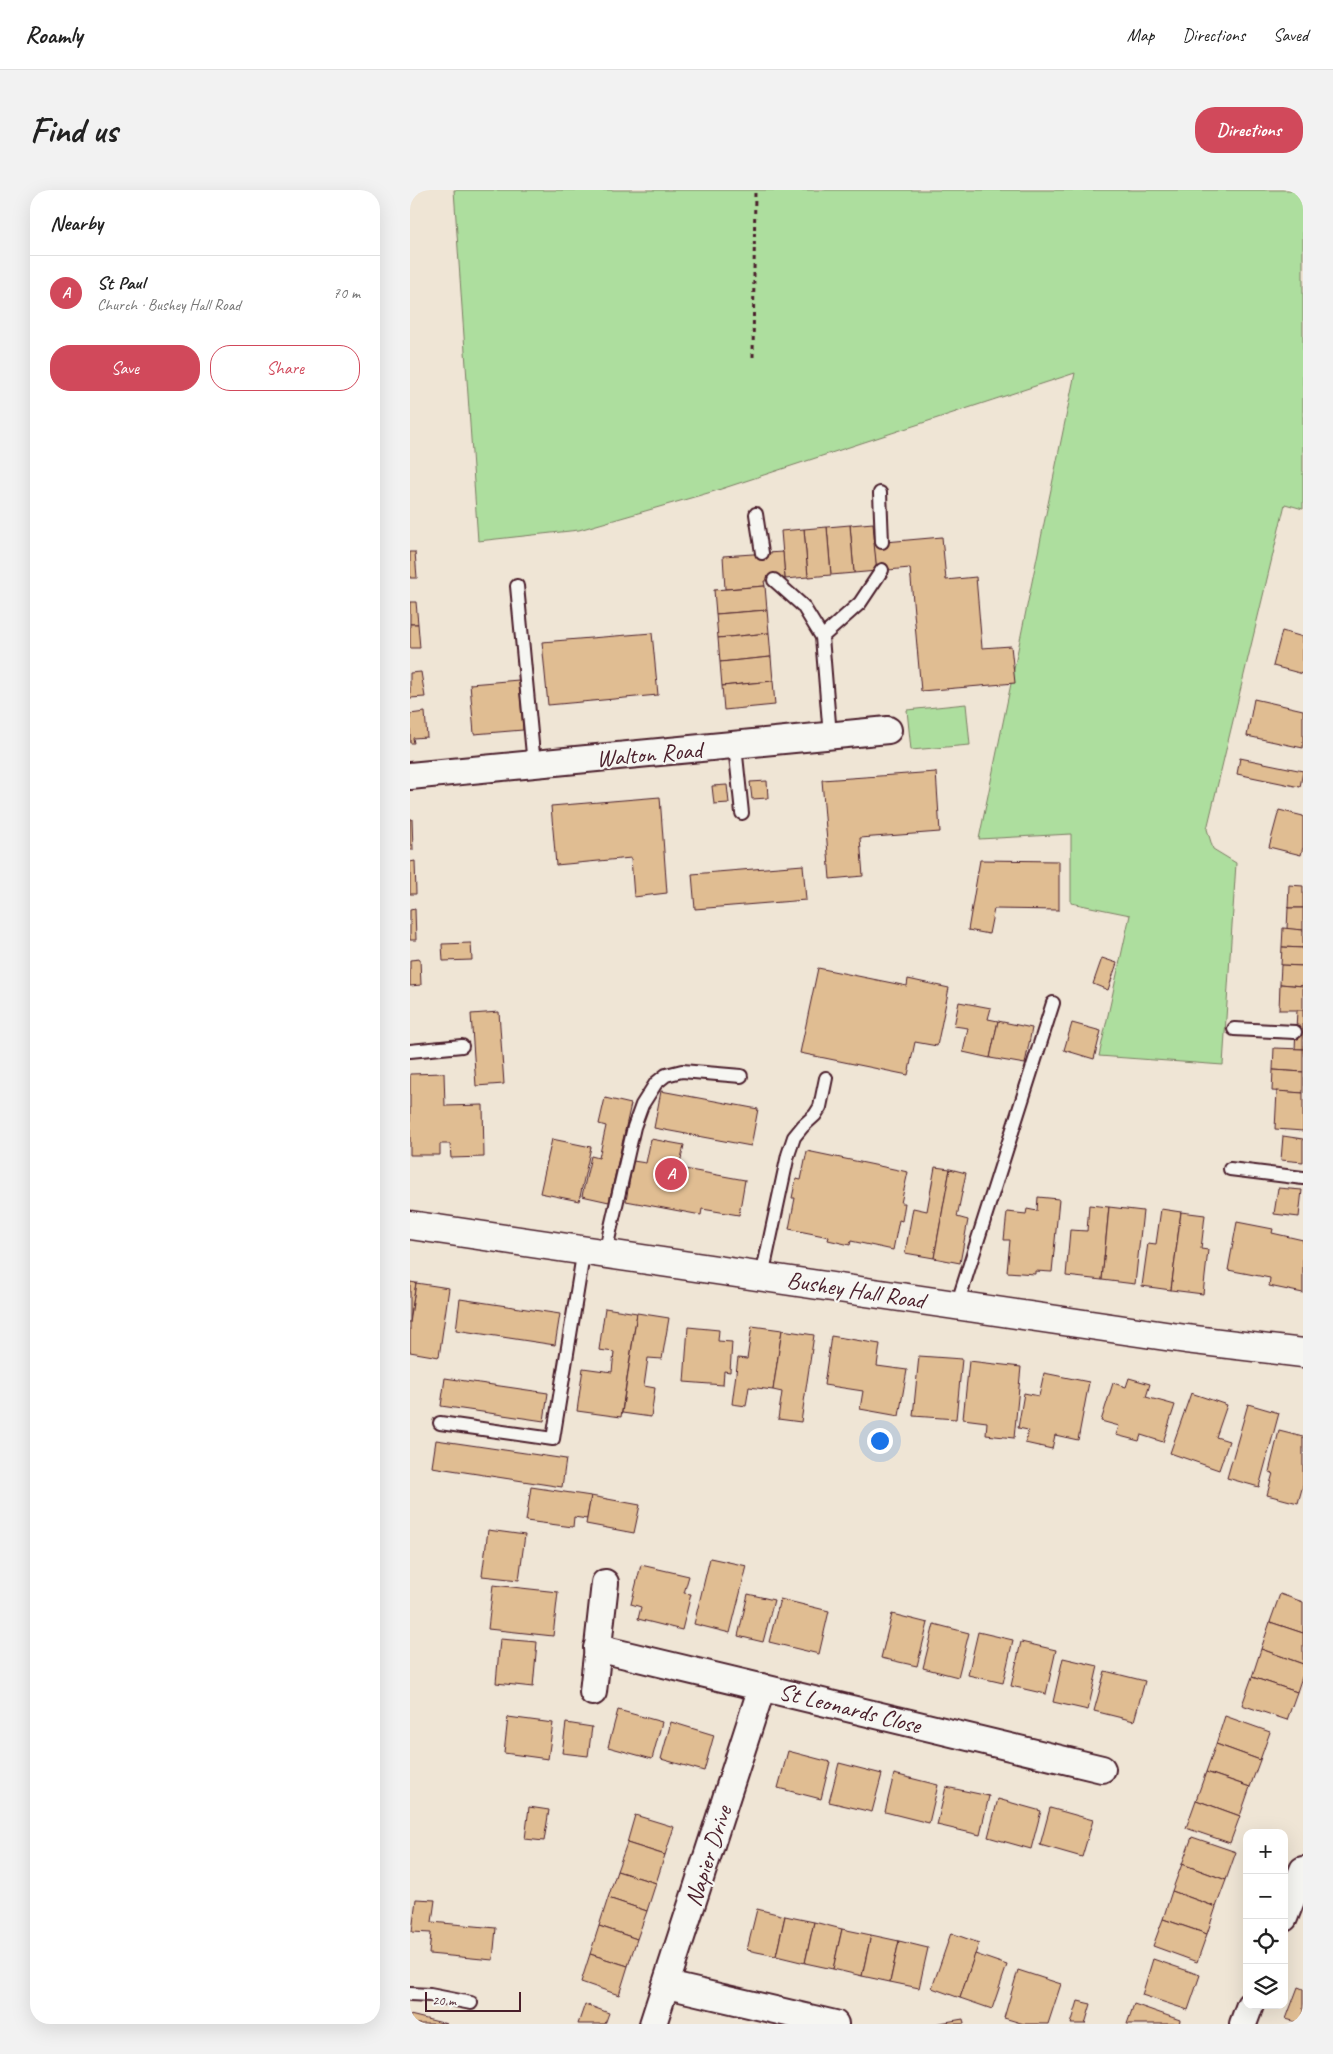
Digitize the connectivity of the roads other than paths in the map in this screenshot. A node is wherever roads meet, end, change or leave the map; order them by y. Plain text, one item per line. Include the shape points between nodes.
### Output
1 (880, 494) dead end
2 (756, 514) dead end
3 (882, 542) dead end
4 (762, 553) dead end
5 (882, 570) dead end
6 (774, 580) dead end
7 (517, 586) dead end
8 (822, 637) junction
9 (888, 730) dead end
10 (830, 736) junction
11 (735, 746) junction
12 (534, 765) junction
13 (410, 776) edge
14 (742, 813) dead end
15 (1053, 1003) dead end
16 (1234, 1029) dead end
17 (1295, 1032) dead end
18 (462, 1046) dead end
19 (410, 1051) edge
20 (741, 1076) dead end
21 (826, 1078) dead end
22 (1230, 1170) dead end
23 (1303, 1178) edge
24 (410, 1225) edge
25 (594, 1251) junction
26 (762, 1276) junction
27 (957, 1305) junction
28 (1303, 1353) edge
29 (440, 1423) dead end
30 (605, 1583) dead end
31 (597, 1648) junction
32 (762, 1687) junction
33 (593, 1692) dead end
34 (1102, 1769) dead end
35 (1303, 1870) edge
36 (1288, 1908) edge
37 (667, 1985) junction
38 (410, 1994) edge
39 (471, 2003) dead end
40 (1249, 2009) edge
41 (653, 2024) edge
42 (835, 2024) edge
43 (1243, 2024) edge

1 - 3 lane
2 - 4 lane
5 - 8 lane via 860,603
6 - 8 lane via 803,606
7 - 12 lane
8 - 10 lane
9 - 10 street, Walton Road
10 - 11 street, Walton Road
11 - 12 street, Walton Road
11 - 14 lane
12 - 13 street, Walton Road
15 - 27 lane
16 - 17 lane
18 - 19 lane
20 - 25 lane via 682,1071 666,1075 656,1083 642,1105
21 - 26 lane via 820,1106 794,1138 788,1154
22 - 23 lane
24 - 25 street, Bushey Hall Road
25 - 26 street, Bushey Hall Road
25 - 29 lane via 553,1439
26 - 27 street, Bushey Hall Road
27 - 28 street, Bushey Hall Road
30 - 31 street
31 - 32 street, St Leonards Close
31 - 33 street
32 - 34 street, St Leonards Close
32 - 37 street, Napier Drive
35 - 36 street
37 - 41 street, Napier Drive
37 - 42 street
38 - 39 lane
40 - 43 street

